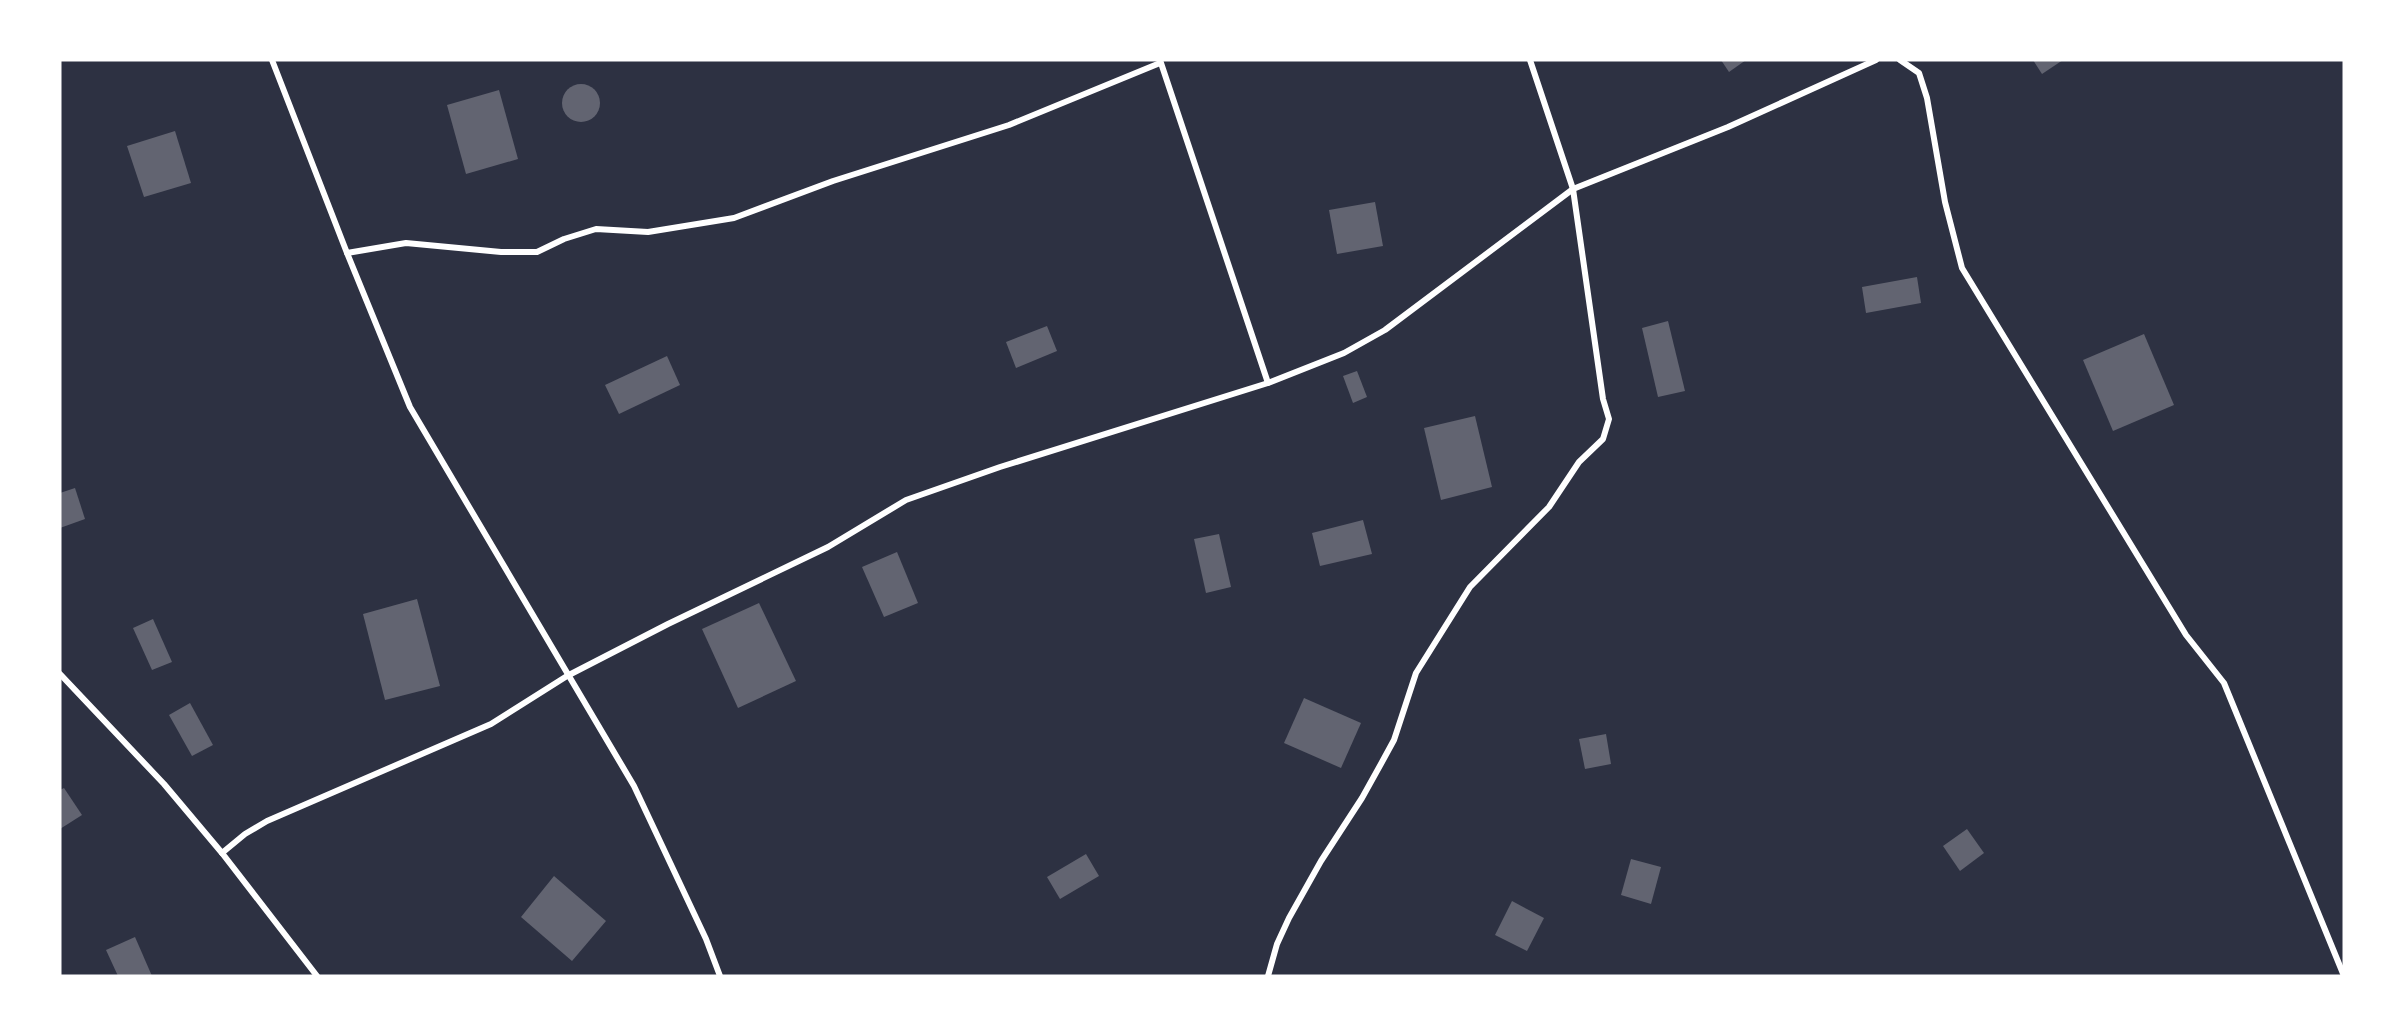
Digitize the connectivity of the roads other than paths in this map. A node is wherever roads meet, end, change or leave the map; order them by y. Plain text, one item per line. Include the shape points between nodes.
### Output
1 (272, 60) edge
2 (1530, 60) edge
3 (1876, 60) edge
4 (1900, 60) edge
5 (1916, 60) edge
6 (1160, 62) edge
7 (1919, 73) junction
8 (1573, 189) junction
9 (347, 253) junction
10 (1268, 383) junction
11 (60, 674) edge
12 (567, 676) junction
13 (222, 853) junction
14 (317, 976) edge
15 (720, 976) edge
16 (1268, 976) edge
17 (2344, 976) edge

1 - 9 street
2 - 8 street
3 - 8 street via 1728,127
4 - 7 street
5 - 7 street
6 - 9 street via 1009,125 833,181 734,218 648,232 596,229 537,252 406,243
6 - 10 street
7 - 17 street via 1962,268 2186,635 2224,682
8 - 10 street via 1385,330 1344,353
8 - 16 street via 1609,419 1606,433 1579,462 1549,507 1459,602 1416,673 1382,762 1289,918
9 - 12 street via 410,407
10 - 12 street via 906,500 828,547
11 - 13 street via 164,784
12 - 13 street via 491,724 267,821
12 - 15 street via 634,786
13 - 14 street

